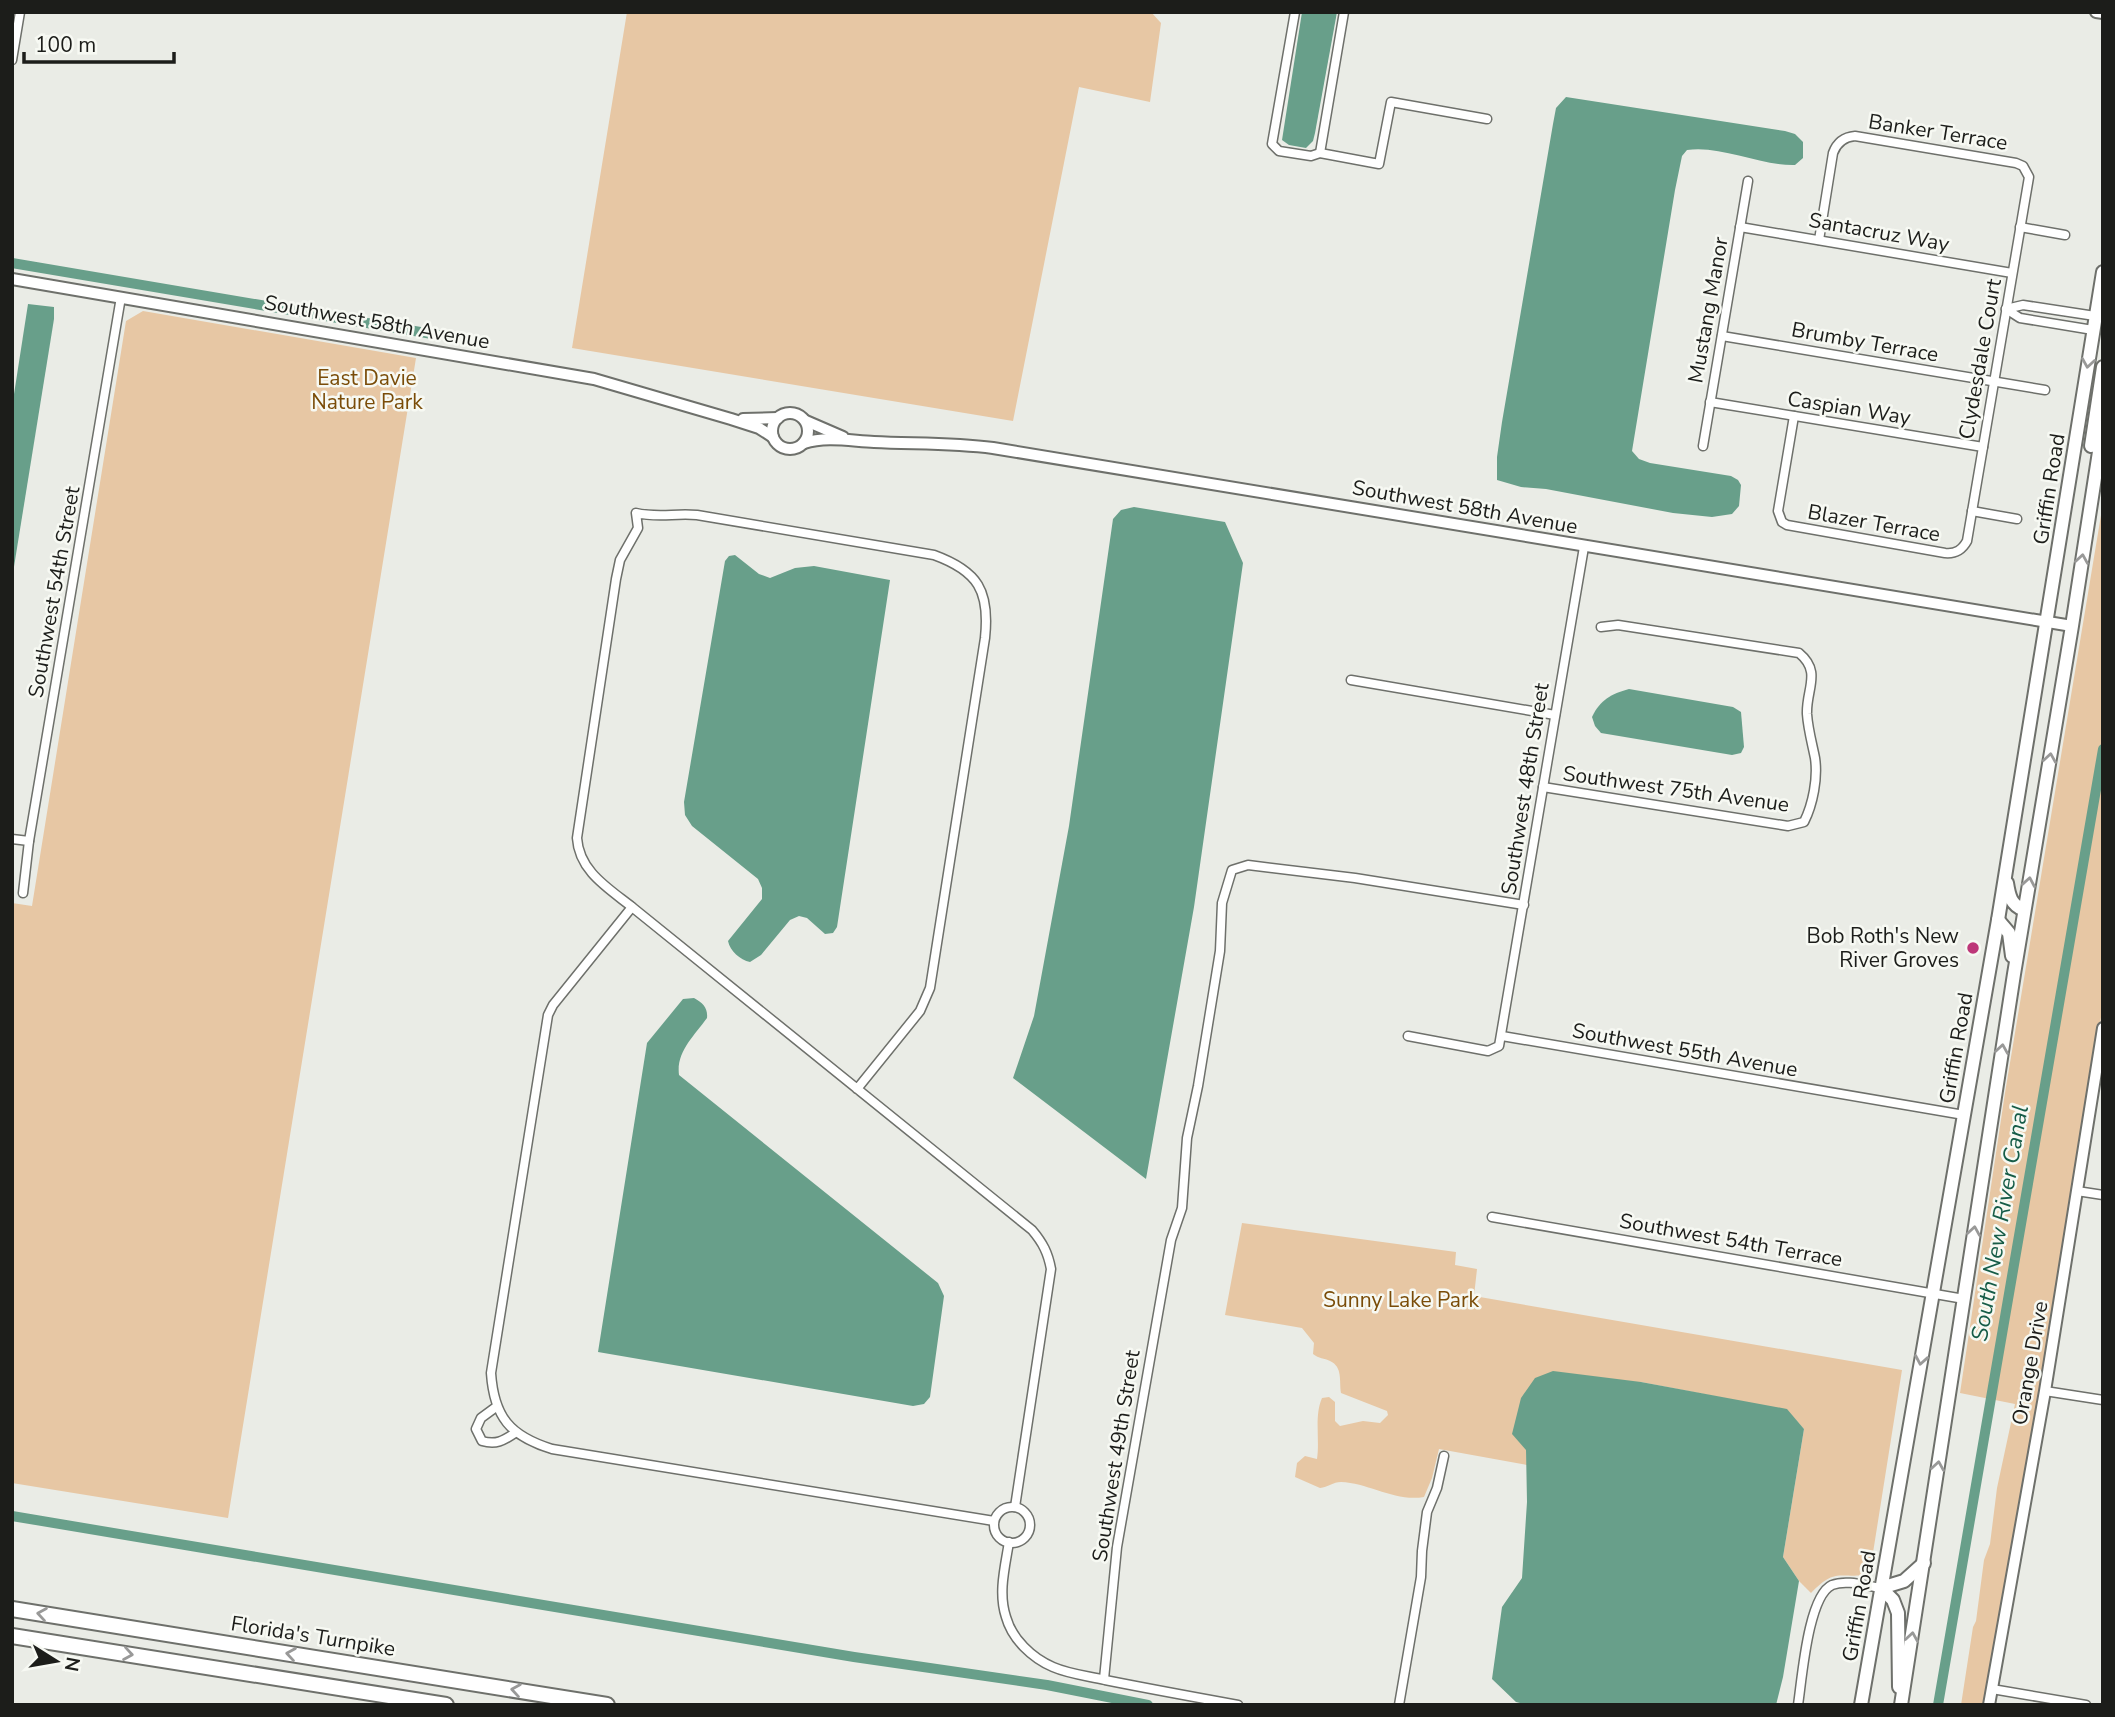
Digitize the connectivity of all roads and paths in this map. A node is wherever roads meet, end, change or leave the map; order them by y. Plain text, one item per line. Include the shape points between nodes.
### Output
1 (20, 12) edge
2 (1295, 12) edge
3 (1344, 12) edge
4 (2096, 12) edge
5 (2103, 13) edge
6 (12, 60) edge
7 (1487, 119) dead end
8 (1320, 153) junction
9 (2026, 172) joint
10 (1748, 181) dead end
11 (1740, 227) junction
12 (2020, 227) junction
13 (2065, 234) dead end
14 (1819, 240) junction
15 (2103, 272) edge
16 (2012, 273) junction
17 (12, 279) edge
18 (121, 297) junction
19 (2006, 309) junction
20 (2095, 316) junction
21 (2098, 332) edge
22 (1721, 336) junction
23 (2103, 367) edge
24 (1994, 382) junction
25 (2045, 390) dead end
26 (1710, 401) junction
27 (1794, 416) junction
28 (778, 418) junction
29 (731, 419) junction
30 (806, 421) junction
31 (2103, 426) edge
32 (773, 437) junction
33 (849, 439) junction
34 (804, 443) junction
35 (1703, 446) dead end
36 (1983, 447) junction
37 (2098, 454) junction
38 (1972, 511) junction
39 (2017, 519) dead end
40 (1584, 547) junction
41 (1960, 550) joint
42 (2048, 622) junction
43 (2072, 626) junction
44 (1601, 627) dead end
45 (1351, 680) dead end
46 (1555, 715) junction
47 (1544, 787) junction
48 (12, 839) edge
49 (29, 841) junction
50 (2005, 876) junction
51 (23, 893) dead end
52 (1524, 905) junction
53 (632, 907) junction
54 (2024, 910) junction
55 (1998, 920) junction
56 (2014, 974) junction
57 (2103, 1028) edge
58 (1408, 1036) dead end
59 (1502, 1036) junction
60 (857, 1089) junction
61 (2098, 1092) edge
62 (1964, 1115) junction
63 (2077, 1191) junction
64 (2103, 1195) edge
65 (1492, 1217) dead end
66 (1933, 1293) junction
67 (1964, 1299) junction
68 (2045, 1391) junction
69 (2103, 1401) edge
70 (496, 1407) junction
71 (515, 1433) junction
72 (1444, 1456) dead end
73 (1015, 1507) junction
74 (994, 1521) junction
75 (1009, 1542) junction
76 (1924, 1563) junction
77 (1881, 1588) junction
78 (12, 1609) edge
79 (12, 1636) edge
80 (1104, 1679) junction
81 (1992, 1689) junction
82 (446, 1705) edge
83 (607, 1705) edge
84 (1238, 1705) edge
85 (1399, 1705) edge
86 (1798, 1705) edge
87 (1861, 1705) edge
88 (1901, 1705) edge
89 (1989, 1705) edge
90 (2086, 1705) edge

1 - 6 street
2 - 8 street via 1272,144 1279,152
3 - 8 street
4 - 5 street
7 - 8 street via 1391,102 1379,164
9 - 12 street, Clydesdale Court via 2028,186
9 - 14 street, Banker Terrace via 2016,163 2001,160 1847,137 1833,153
10 - 11 street, Mustang Manor
11 - 14 street, Santacruz Way
11 - 22 street, Mustang Manor
12 - 13 street
12 - 16 street, Clydesdale Court
14 - 16 street, Santacruz Way
15 - 20 main road, Griffin Road
16 - 19 street, Clydesdale Court
17 - 18 street, Southwest 58th Avenue
18 - 29 street, Southwest 58th Avenue via 594,379
18 - 49 street, Southwest 54th Street
19 - 20 street via 2023,305
19 - 21 street via 2020,318
19 - 24 street, Clydesdale Court
20 - 21 main road, Griffin Road
21 -> 42 main road, Griffin Road
22 - 24 street, Brumby Terrace
22 - 26 street, Mustang Manor
23 - 37 main road via 2091,447
24 - 25 street, Brumby Terrace
24 - 36 street, Clydesdale Court
26 - 27 street, Caspian Way
26 - 35 street, Mustang Manor
27 - 36 street, Caspian Way
27 - 41 street, Blazer Terrace via 1779,511 1782,522 1950,554
28 - 29 street, Southwest 58th Avenue
28 - 30 street via 796,414
28 - 32 street
29 - 32 street, Southwest 58th Avenue
30 - 33 street, Southwest 58th Avenue
30 - 34 street
31 - 37 main road, Griffin Road
32 - 34 street via 787,449
33 - 34 street, Southwest 58th Avenue
33 - 40 street, Southwest 58th Avenue via 982,447
36 - 38 street, Clydesdale Court
43 -> 37 main road, Griffin Road
38 - 39 street
38 - 41 street, Clydesdale Court via 1968,541
40 - 42 street, Southwest 58th Avenue
40 - 46 street, Southwest 48th Street
42 - 43 street, Southwest 58th Avenue
42 - 50 main road, Griffin Road
54 -> 43 main road, Griffin Road
44 - 47 street, Southwest 75th Avenue via 1618,625 1799,653 1813,674 1807,711 1816,762 1812,807 1804,822 1788,826
45 - 46 street
46 - 47 street, Southwest 48th Street
47 - 52 street, Southwest 48th Street
48 - 49 street
49 - 51 street, Southwest 54th Street
50 - 54 main road via 2009,897
50 - 55 main road, Griffin Road
52 - 59 street, Southwest 48th Street
52 - 80 street, Southwest 49th Street via 1355,878 1248,866 1232,870 1222,903 1220,951 1187,1138 1182,1208 1171,1240 1117,1547
53 - 60 street
53 - 60 street via 591,873 577,850 577,838 616,579 620,560 638,528 636,513 697,515 934,555 967,570 982,592 987,621 930,988 920,1011
53 - 70 street via 548,1016 491,1373
54 - 56 main road, Griffin Road
55 - 56 main road via 2011,942
55 - 62 main road, Griffin Road
67 -> 56 main road, Griffin Road
57 - 61 street, Orange Drive
58 - 59 street via 1488,1051 1499,1046
59 - 62 street, Southwest 55th Avenue
60 - 73 street via 1032,1230 1049,1256 1051,1269
61 - 63 street, Orange Drive
62 - 66 main road, Griffin Road
63 - 64 street
63 - 68 street, Orange Drive
65 - 66 street, Southwest 54th Terrace
66 - 67 street, Southwest 54th Terrace
66 -> 77 main road, Griffin Road
76 -> 67 main road, Griffin Road
68 - 69 street
68 - 81 street, Orange Drive
70 - 71 street
70 - 71 street via 481,1418 476,1429 482,1441 503,1441
71 - 74 street via 552,1449
72 - 85 street via 1427,1512
73 - 74 street via 1004,1508
73 - 75 street via 1026,1514 1029,1527 1022,1539
74 - 75 street via 997,1535
75 - 80 street via 1002,1603 1017,1639 1054,1667
76 - 77 main road via 1904,1581
88 -> 76 main road, Griffin Road
77 - 86 street via 1854,1583 1833,1585 1821,1593 1813,1610
77 - 87 main road, Griffin Road
77 - 88 main road via 1898,1613
83 -> 78 highway, Florida's Turnpike
79 -> 82 highway
80 - 84 street
81 - 89 street, Orange Drive
81 - 90 street

